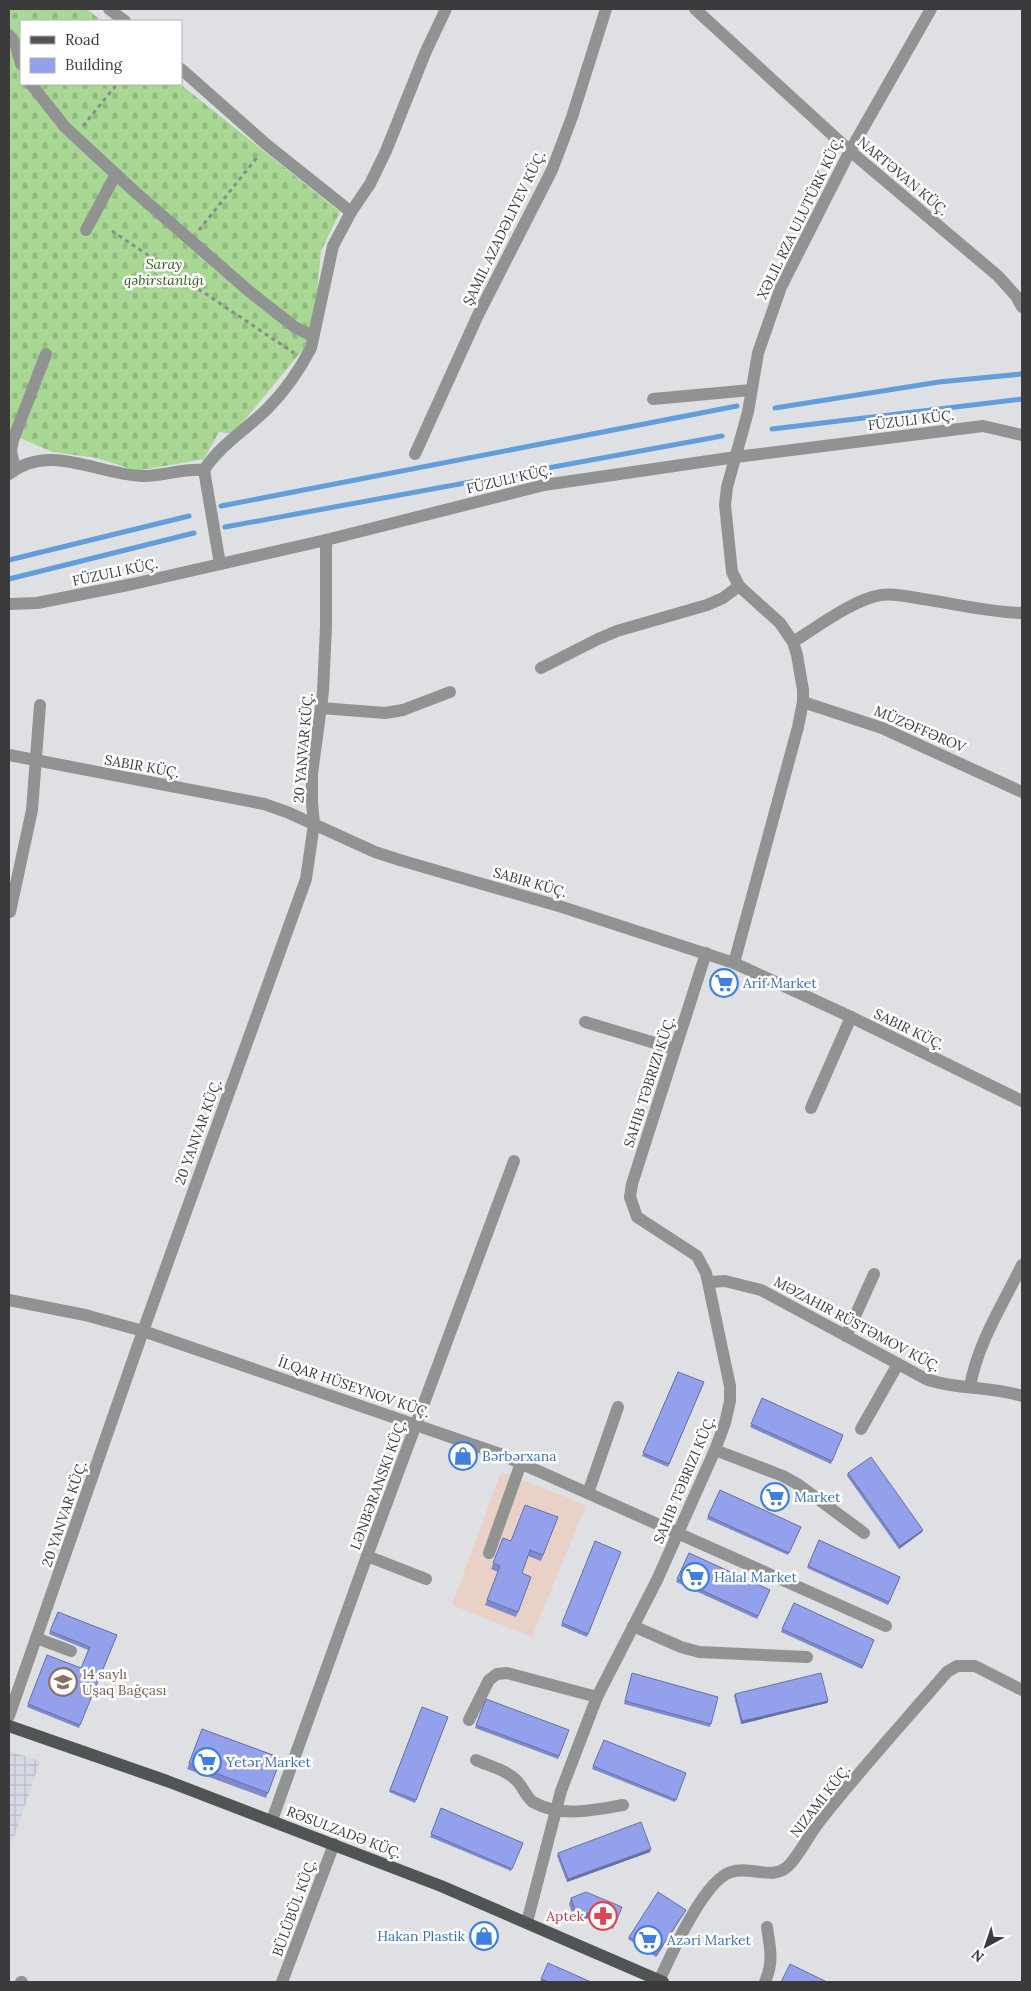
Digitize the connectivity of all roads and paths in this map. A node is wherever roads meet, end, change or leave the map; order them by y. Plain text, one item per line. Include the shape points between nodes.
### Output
1 (109, 9) edge
2 (446, 9) edge
3 (618, 9) edge
4 (695, 9) edge
5 (931, 9) edge
6 (604, 13) edge
7 (123, 20) edge
8 (9, 35) edge
9 (20, 60) edge
10 (182, 70) edge
11 (32, 85) edge
12 (116, 85) edge
13 (75, 136) junction
14 (267, 145) junction
15 (850, 151) junction
16 (116, 174) junction
17 (351, 212) junction
18 (86, 230) dead end
19 (112, 231) dead end
20 (190, 240) junction
21 (1020, 297) edge
22 (313, 336) junction
23 (46, 354) dead end
24 (305, 360) junction
25 (752, 390) junction
26 (654, 399) dead end
27 (1022, 434) edge
28 (414, 454) dead end
29 (736, 457) junction
30 (204, 470) junction
31 (12, 472) edge
32 (326, 540) junction
33 (220, 564) junction
34 (739, 586) junction
35 (9, 604) edge
36 (1022, 613) edge
37 (793, 642) junction
38 (541, 668) dead end
39 (450, 692) dead end
40 (803, 702) junction
41 (40, 705) dead end
42 (321, 708) junction
43 (9, 755) edge
44 (36, 761) junction
45 (1022, 792) edge
46 (314, 824) junction
47 (10, 912) dead end
48 (706, 953) junction
49 (734, 963) junction
50 (851, 1017) junction
51 (585, 1022) dead end
52 (675, 1049) junction
53 (1022, 1101) edge
54 (811, 1108) dead end
55 (514, 1161) dead end
56 (1022, 1266) edge
57 (874, 1274) dead end
58 (708, 1282) junction
59 (9, 1300) edge
60 (143, 1331) junction
61 (846, 1336) junction
62 (898, 1364) junction
63 (970, 1387) junction
64 (1022, 1396) edge
65 (618, 1407) dead end
66 (416, 1425) junction
67 (860, 1428) dead end
68 (716, 1450) junction
69 (521, 1463) junction
70 (588, 1493) junction
71 (864, 1533) dead end
72 (678, 1534) junction
73 (489, 1553) dead end
74 (367, 1556) junction
75 (426, 1579) dead end
76 (633, 1626) junction
77 (886, 1626) dead end
78 (36, 1638) junction
79 (71, 1651) dead end
80 (807, 1657) dead end
81 (1022, 1690) edge
82 (598, 1697) junction
83 (9, 1716) edge
84 (469, 1720) dead end
85 (9, 1726) edge
86 (476, 1760) dead end
87 (624, 1805) dead end
88 (556, 1809) junction
89 (272, 1820) junction
90 (334, 1844) junction
91 (527, 1922) junction
92 (767, 1927) dead end
93 (661, 1981) edge
94 (282, 1982) edge
95 (764, 1982) edge

1 - 7 street
2 - 17 street via 386,151 370,184
3 - 6 street
4 - 15 street, NARTƏVAN KÜÇ.
5 - 15 street, XƏLIL RZA ULUTÜRK KÜÇ.
6 - 28 street, ŞAMIL AZADƏLIYEV KÜÇ. via 552,170 478,315
8 - 9 street
10 - 14 street
11 - 13 street
12 - 13 path
13 - 16 street
14 - 17 street
14 - 20 path
15 - 21 street, NARTƏVAN KÜÇ.
15 - 25 street, XƏLIL RZA ULUTÜRK KÜÇ. via 774,304 758,353
16 - 18 street
16 - 20 street
17 - 22 street via 333,246
19 - 24 path
20 - 22 street via 296,328
22 - 24 street
23 - 31 street via 13,440
24 - 30 street via 269,407 220,450
25 - 26 street
25 - 29 street, XƏLIL RZA ULUTÜRK KÜÇ.
27 - 29 street, FÜZULI KÜÇ. via 983,426
29 - 32 street, FÜZULI KÜÇ. via 544,485
29 - 34 street via 724,505 729,556
30 - 31 street via 124,475 73,461 40,461
30 - 33 street
32 - 33 street, FÜZULI KÜÇ.
32 - 42 street, 20 YANVAR KÜÇ. via 326,626
33 - 35 street, FÜZULI KÜÇ. via 37,603
34 - 37 street via 780,623
34 - 38 street via 707,605 598,639
36 - 37 street via 880,595 842,611
37 - 40 street
39 - 42 street via 403,710 385,713
40 - 45 street, MÜZƏFFƏROV via 882,728
40 - 49 street
41 - 44 street
42 - 46 street, 20 YANVAR KÜÇ. via 312,774
43 - 44 street, SABIR KÜÇ.
44 - 46 street, SABIR KÜÇ. via 264,804
44 - 47 street via 32,810
46 - 48 street, SABIR KÜÇ. via 403,862 562,907
46 - 60 street, 20 YANVAR KÜÇ. via 306,879
48 - 49 street, SABIR KÜÇ.
48 - 52 street, SAHIB TƏBRIZI KÜÇ.
49 - 50 street, SABIR KÜÇ.
50 - 53 street, SABIR KÜÇ.
50 - 54 street
51 - 52 street
52 - 58 street, SAHIB TƏBRIZI KÜÇ. via 630,1197 637,1218 697,1256
55 - 66 street, LƏNBƏRANSKI KÜÇ.
56 - 63 street via 979,1353
57 - 61 street
58 - 61 street, MƏZAHIR RÜSTƏMOV KÜÇ. via 725,1281 761,1290
58 - 68 street, SAHIB TƏBRIZI KÜÇ. via 730,1386 730,1401
59 - 60 street, İLQAR HÜSEYNOV KÜÇ. via 86,1315
60 - 66 street, İLQAR HÜSEYNOV KÜÇ.
60 - 78 street, 20 YANVAR KÜÇ.
61 - 62 street, MƏZAHIR RÜSTƏMOV KÜÇ.
62 - 63 street, MƏZAHIR RÜSTƏMOV KÜÇ. via 941,1385
62 - 67 street
63 - 64 street, MƏZAHIR RÜSTƏMOV KÜÇ.
65 - 70 street
66 - 69 street, İLQAR HÜSEYNOV KÜÇ.
66 - 74 street, LƏNBƏRANSKI KÜÇ.
68 - 71 street via 783,1476
68 - 72 street, SAHIB TƏBRIZI KÜÇ.
69 - 70 street, İLQAR HÜSEYNOV KÜÇ.
69 - 73 street
70 - 72 street, İLQAR HÜSEYNOV KÜÇ.
72 - 76 street, SAHIB TƏBRIZI KÜÇ.
72 - 77 street, İLQAR HÜSEYNOV KÜÇ.
74 - 75 street
74 - 89 street, LƏNBƏRANSKI KÜÇ.
76 - 80 street via 699,1652
76 - 82 street, SAHIB TƏBRIZI KÜÇ.
78 - 79 street
78 - 83 street, 20 YANVAR KÜÇ.
81 - 93 street, NIZAMI KÜÇ. via 974,1666 957,1666 947,1672 818,1823 791,1864 772,1873 733,1871 721,1876 681,1935
82 - 84 street via 507,1673 497,1674 489,1680
82 - 88 street, SAHIB TƏBRIZI KÜÇ.
85 - 89 main road, RƏSULZADƏ KÜÇ.
86 - 88 street via 511,1775 534,1803
87 - 88 street via 585,1812
88 - 91 street, SAHIB TƏBRIZI KÜÇ.
89 - 90 main road, RƏSULZADƏ KÜÇ.
90 - 91 main road, RƏSULZADƏ KÜÇ.
90 - 94 street, BÜLÜBÜL KÜÇ.
91 - 93 main road, RƏSULZADƏ KÜÇ.
92 - 95 street via 771,1968

